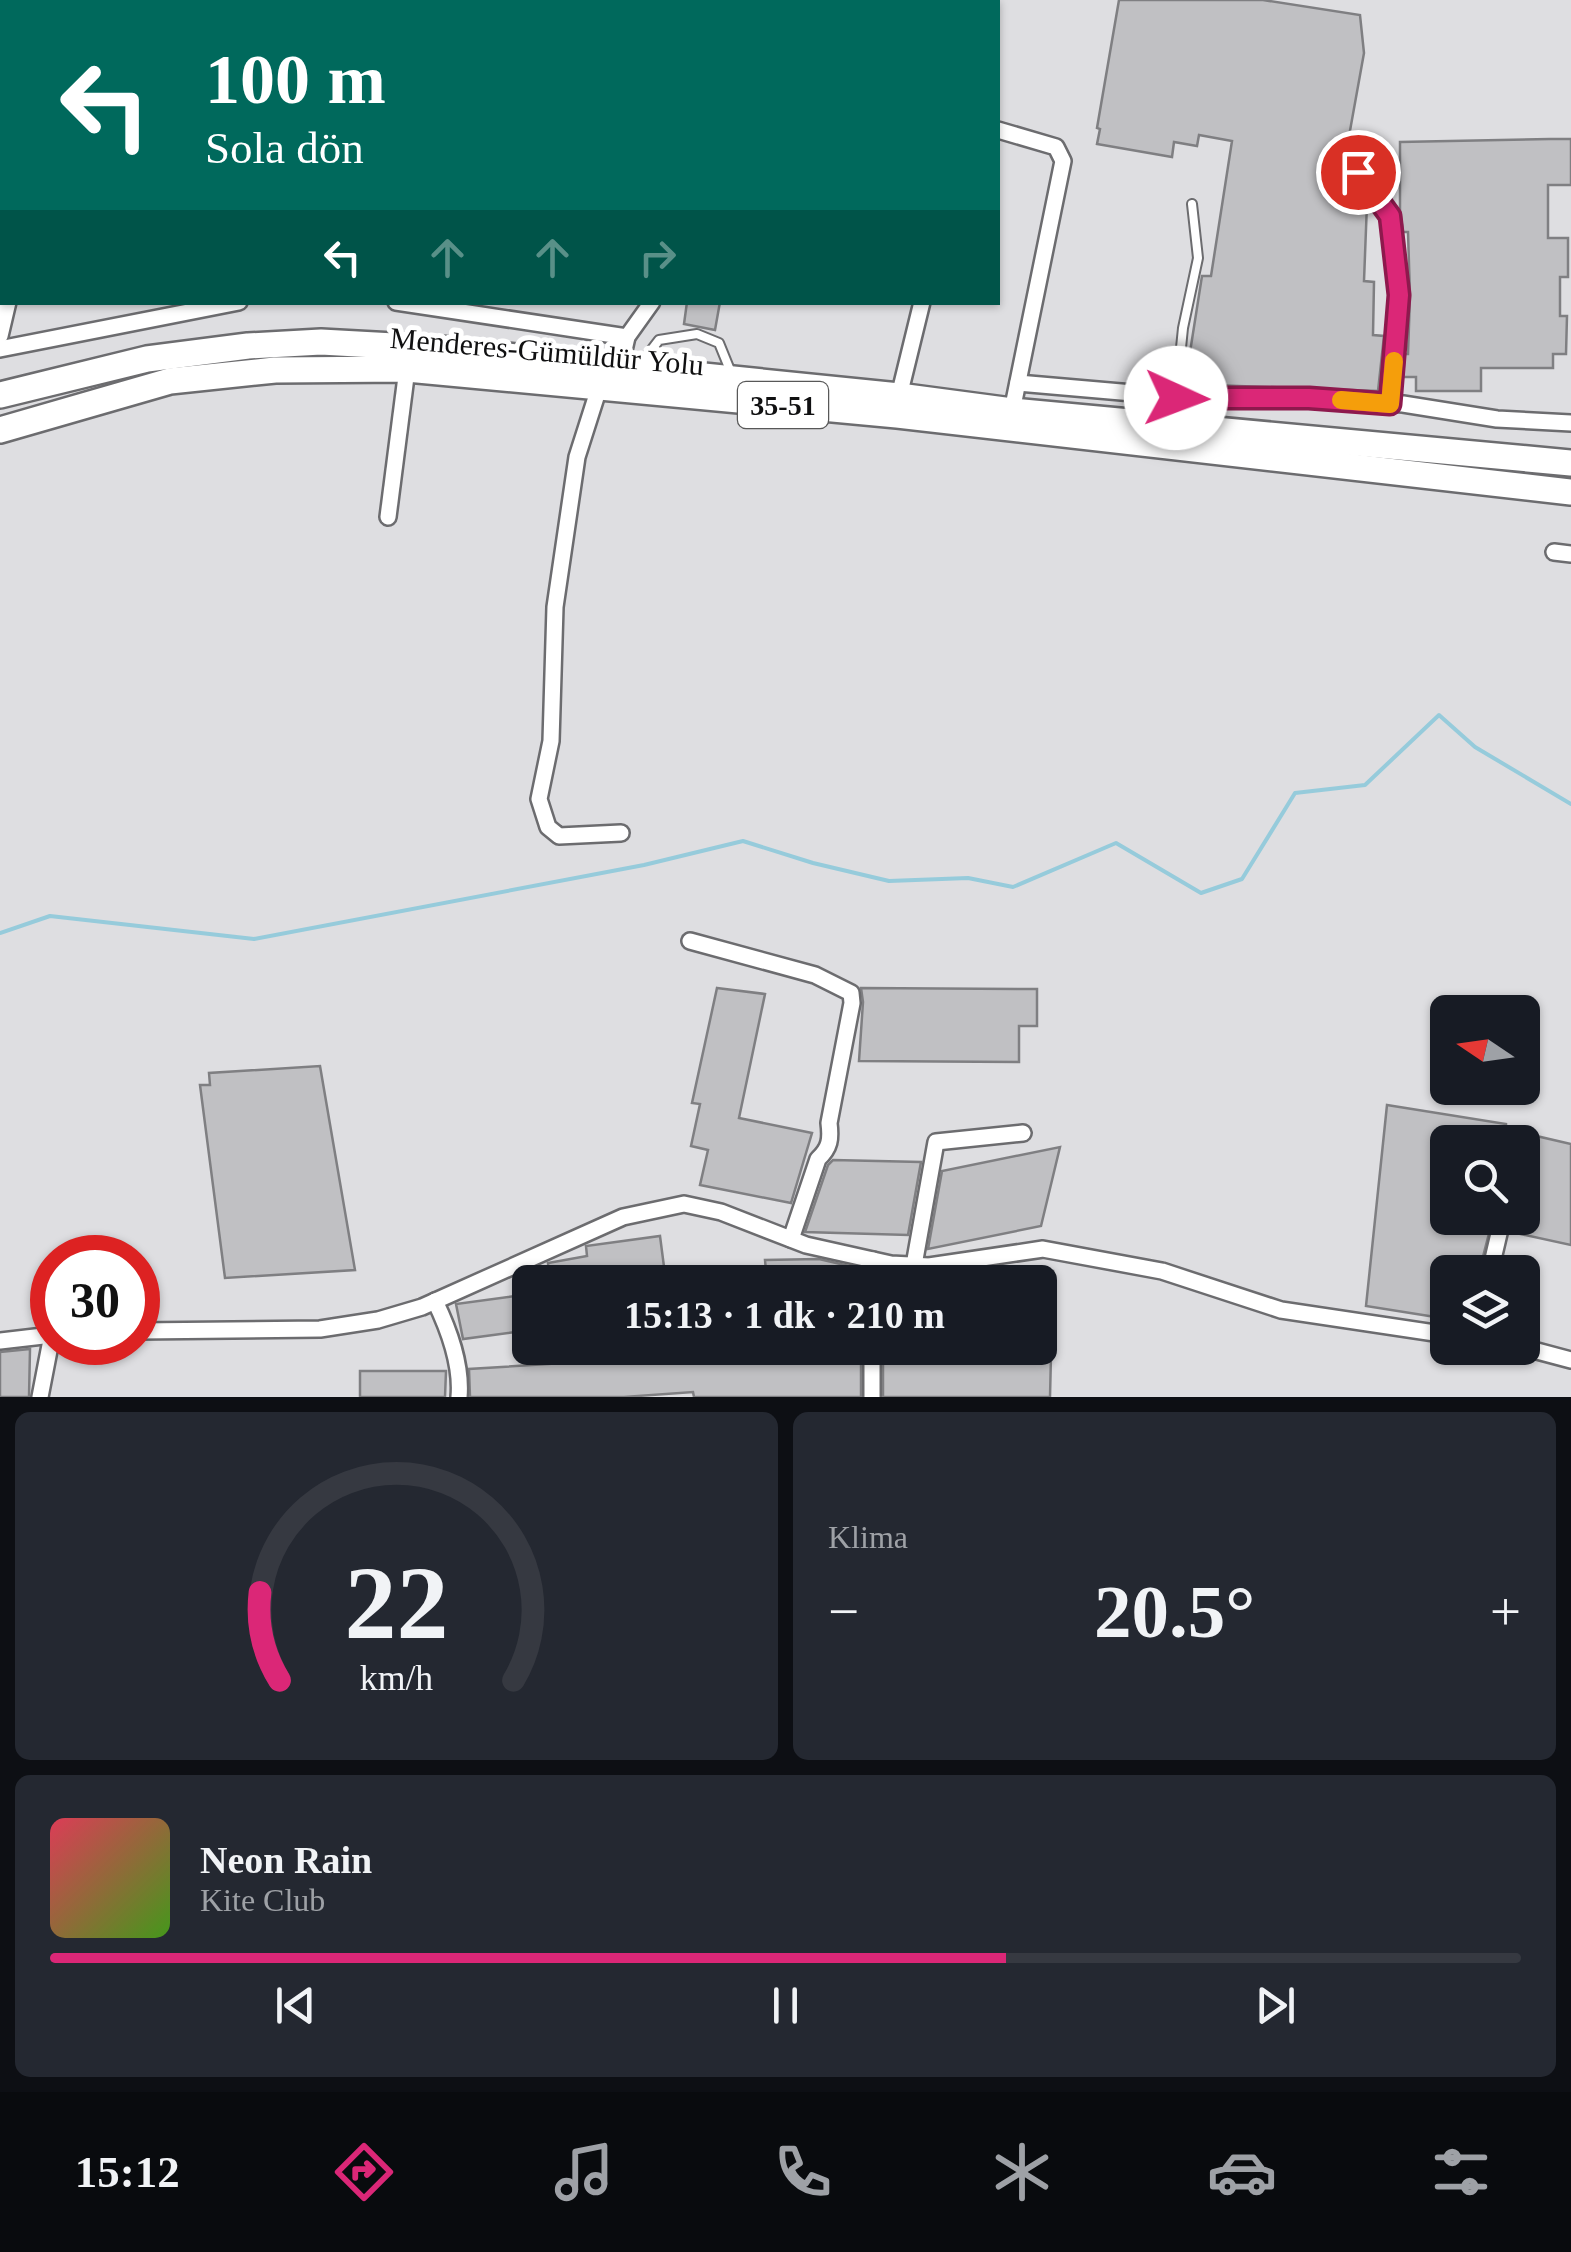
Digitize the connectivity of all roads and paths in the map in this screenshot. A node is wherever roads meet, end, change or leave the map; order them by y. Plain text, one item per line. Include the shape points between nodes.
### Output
1 (1000, 131) edge
2 (1358, 172) dead end
3 (1192, 204) dead end
4 (7, 305) edge
5 (223, 305) edge
6 (416, 305) edge
7 (650, 305) edge
8 (921, 305) edge
9 (0, 336) edge
10 (627, 337) junction
11 (0, 348) edge
12 (407, 369) junction
13 (628, 369) junction
14 (733, 379) junction
15 (1018, 384) junction
16 (599, 388) junction
17 (0, 394) edge
18 (899, 396) junction
19 (1176, 398) junction
20 (1390, 404) junction
21 (1012, 410) junction
22 (1571, 423) edge
23 (0, 430) edge
24 (1571, 462) edge
25 (1571, 492) edge
26 (388, 517) dead end
27 (620, 833) dead end
28 (690, 941) dead end
29 (1023, 1133) dead end
30 (790, 1239) junction
31 (874, 1260) junction
32 (874, 1265) edge
33 (914, 1265) joint
34 (936, 1265) edge
35 (435, 1301) junction
36 (160, 1331) edge
37 (1430, 1332) edge
38 (30, 1338) edge
39 (0, 1342) edge
40 (1540, 1351) edge
41 (1571, 1360) edge
42 (46, 1365) edge
43 (872, 1365) edge
44 (40, 1397) edge
45 (459, 1397) edge
46 (872, 1397) edge

1 - 15 street via 1056,146 1063,161
2 - 20 street via 1390,216 1399,295
3 - 19 lane via 1198,258
4 - 9 street
5 - 11 street
6 - 10 street
7 - 10 street
8 - 18 street
10 - 13 street
12 - 16 main road, Menderes-Gümüldür Yolu / 35-51
12 - 23 main road, Menderes-Gümüldür Yolu / 35-51 via 275,370 170,381
12 - 26 street
13 - 14 main road, Menderes-Gümüldür Yolu / 35-51
13 - 14 lane via 659,340 698,334 719,343
13 - 17 main road, Menderes-Gümüldür Yolu / 35-51 via 320,342 147,359
14 - 18 main road, Menderes-Gümüldür Yolu / 35-51
15 - 19 street
15 - 21 street
16 - 25 main road, Menderes-Gümüldür Yolu / 35-51
16 - 27 street via 577,457 555,607 550,741 539,799 548,827 559,836
18 - 21 main road, Menderes-Gümüldür Yolu / 35-51
19 - 20 street
20 - 22 street
21 - 24 main road, Menderes-Gümüldür Yolu / 35-51
28 - 30 street via 837,983 851,993 828,1150 818,1159
29 - 33 street via 936,1142
30 - 31 street
30 - 35 street via 721,1212 684,1204 658,1208 622,1217
31 - 32 street
31 - 33 street
34 - 37 street via 1042,1249 1162,1271 1281,1310
35 - 36 street via 320,1329
35 - 45 street via 448,1328
38 - 39 street
40 - 41 street
42 - 44 street
43 - 46 street

